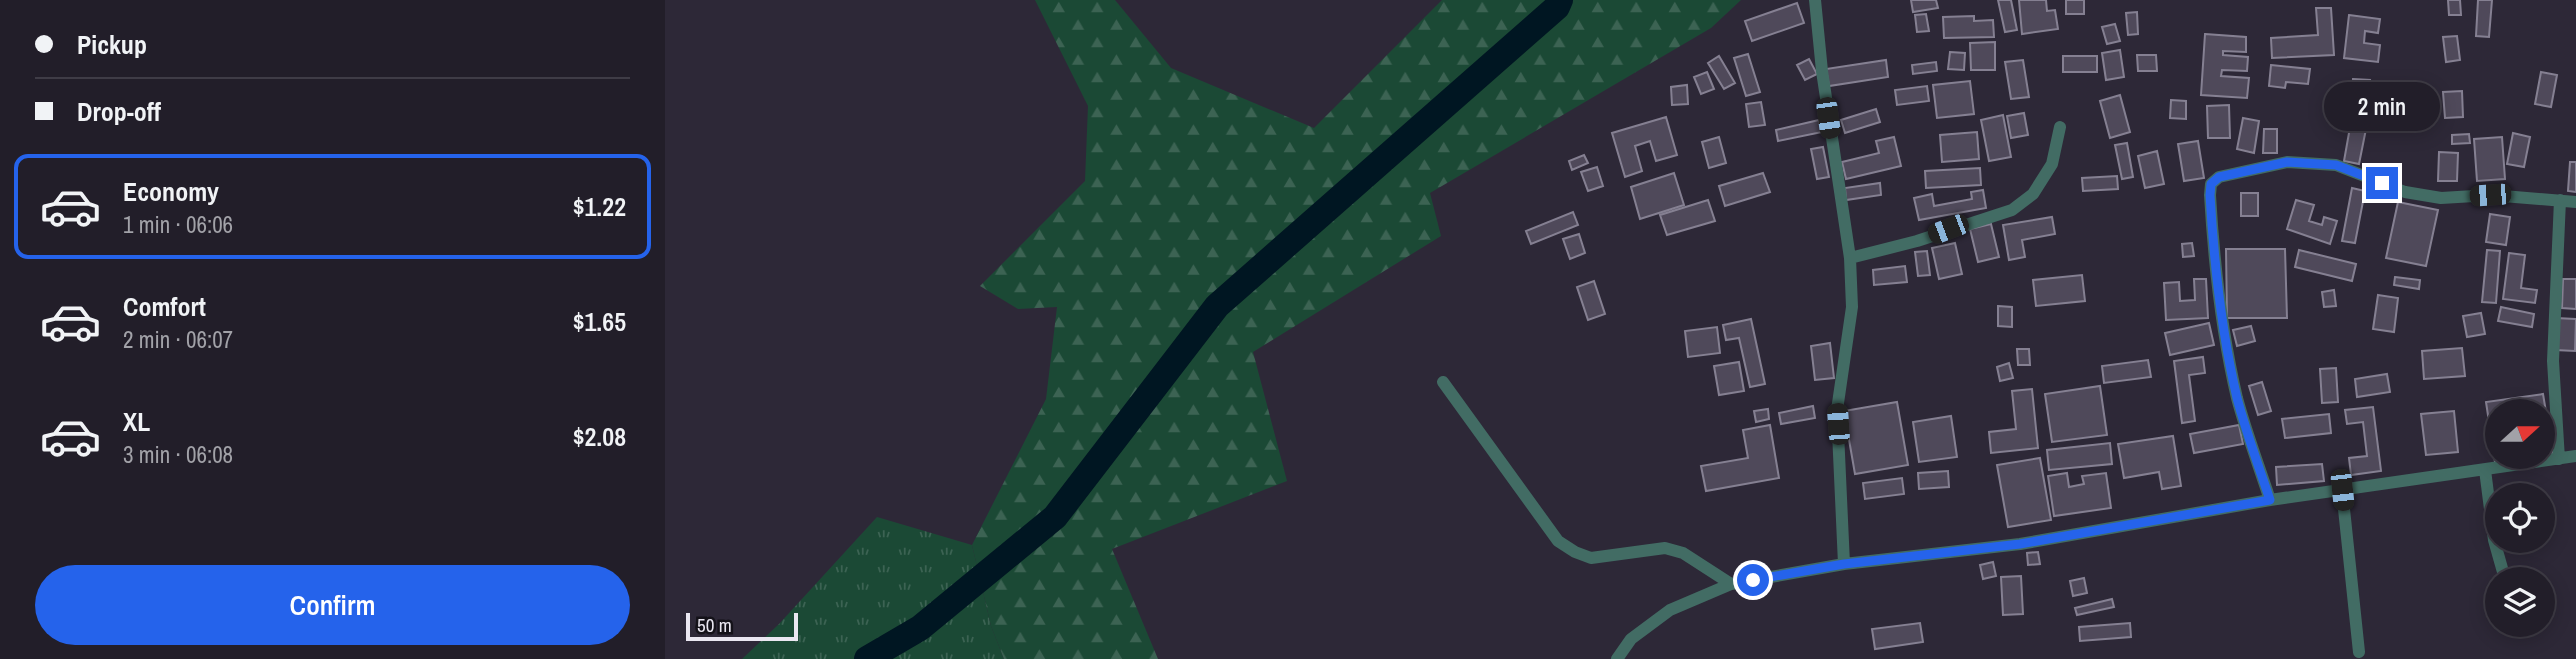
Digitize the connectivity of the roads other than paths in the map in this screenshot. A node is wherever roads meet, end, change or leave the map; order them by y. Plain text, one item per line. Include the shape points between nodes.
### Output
1 (1815, 0) edge
2 (2060, 127) dead end
3 (2560, 200) junction
4 (2576, 202) edge
5 (1850, 258) junction
6 (1443, 382) dead end
7 (2576, 456) edge
8 (2559, 459) junction
9 (2485, 470) junction
10 (2342, 490) junction
11 (2270, 500) junction
12 (1844, 564) junction
13 (2502, 567) edge
14 (1731, 584) junction
15 (2359, 652) dead end
16 (1617, 659) edge

1 - 5 street
2 - 5 street via 2052,164 2033,194 2012,210 1917,242
3 - 4 street
3 - 8 street via 2553,361
3 - 11 street via 2490,195 2441,198 2406,192 2336,165 2287,162 2219,177 2211,184 2214,271 2224,335 2238,400
5 - 12 street via 1851,307 1837,410
6 - 14 street via 1558,541 1591,558 1665,548 1683,553
7 - 8 street
8 - 9 street
9 - 10 street
9 - 13 street
10 - 11 street
10 - 15 street
11 - 12 street via 2020,544
12 - 14 street
14 - 16 street via 1670,610 1632,639

